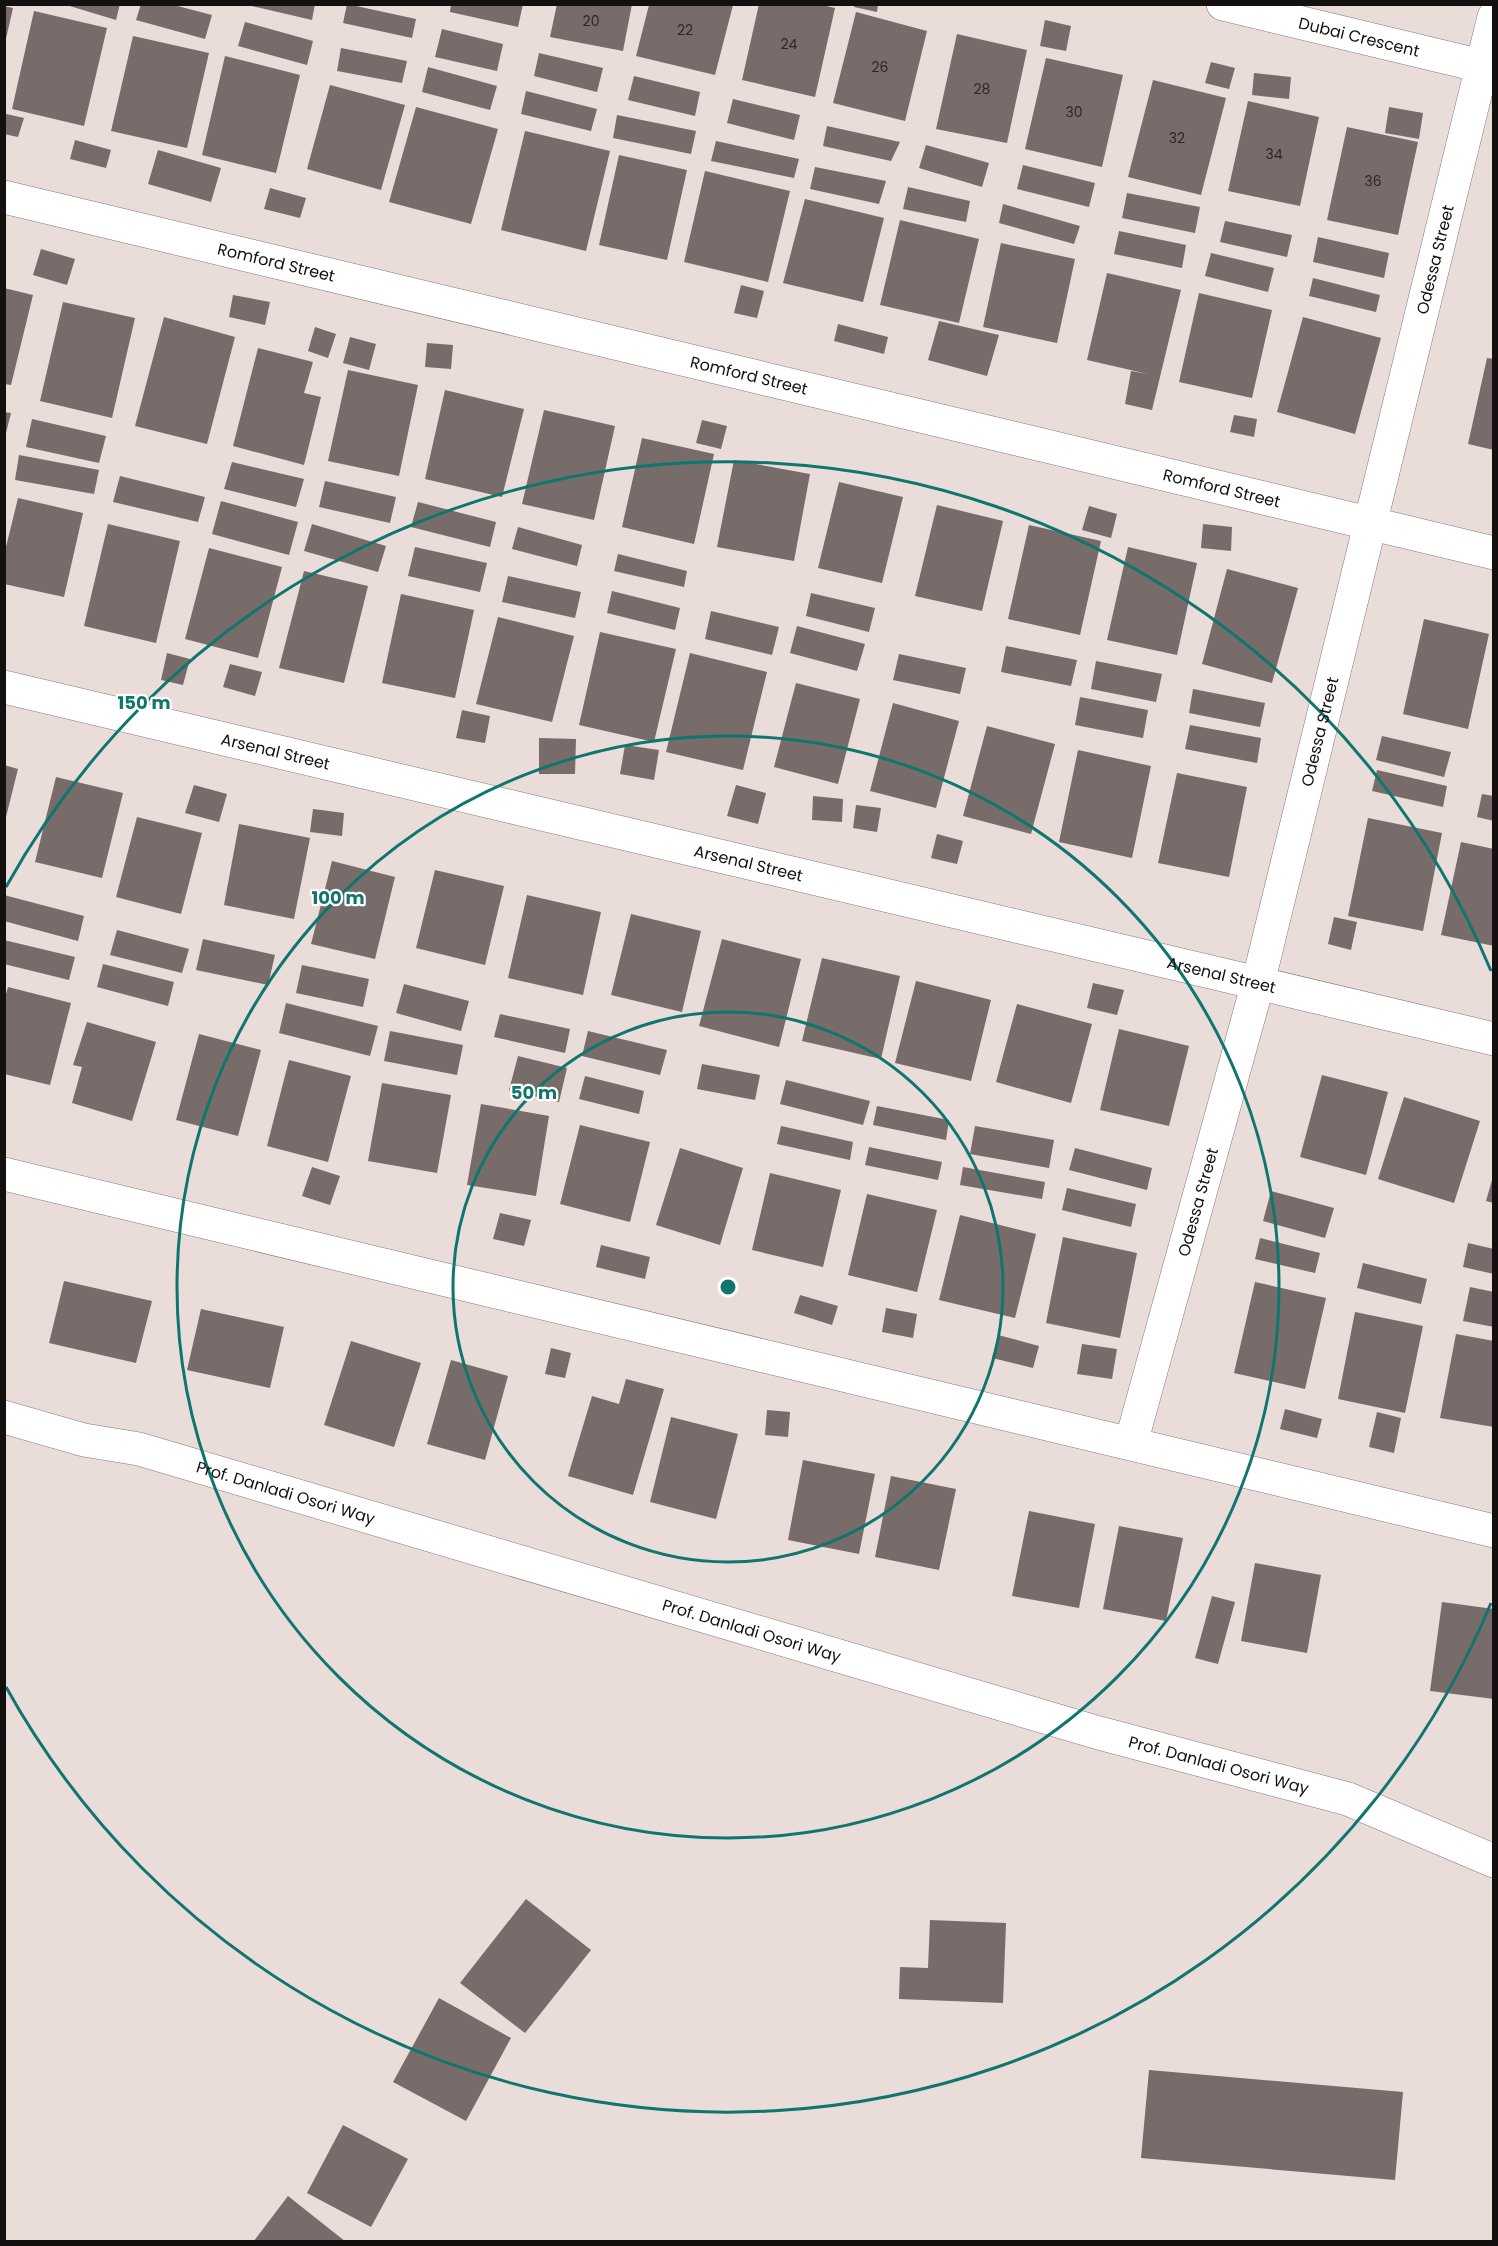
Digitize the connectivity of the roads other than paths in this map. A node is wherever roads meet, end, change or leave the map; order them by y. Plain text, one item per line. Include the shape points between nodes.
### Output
1 (1223, 4) edge
2 (1494, 17) edge
3 (1487, 68) edge
4 (4, 197) edge
5 (1369, 523) junction
6 (1494, 553) edge
7 (4, 687) edge
8 (1258, 982) junction
9 (1494, 1039) edge
10 (4, 1174) edge
11 (4, 1417) edge
12 (1131, 1443) junction
13 (1494, 1532) edge
14 (1494, 1860) edge

1 - 3 street, Dubai Crescent
2 - 3 street, Odessa Street
3 - 5 street, Odessa Street
4 - 5 street, Romford Street
5 - 6 street, Romford Street
5 - 8 street, Odessa Street
7 - 8 street, Arsenal Street
8 - 9 street, Arsenal Street
8 - 12 street, Odessa Street
10 - 12 street
11 - 14 street, Prof. Danladi Osori Way via 84,1440 139,1449 1098,1733 1348,1799
12 - 13 street

